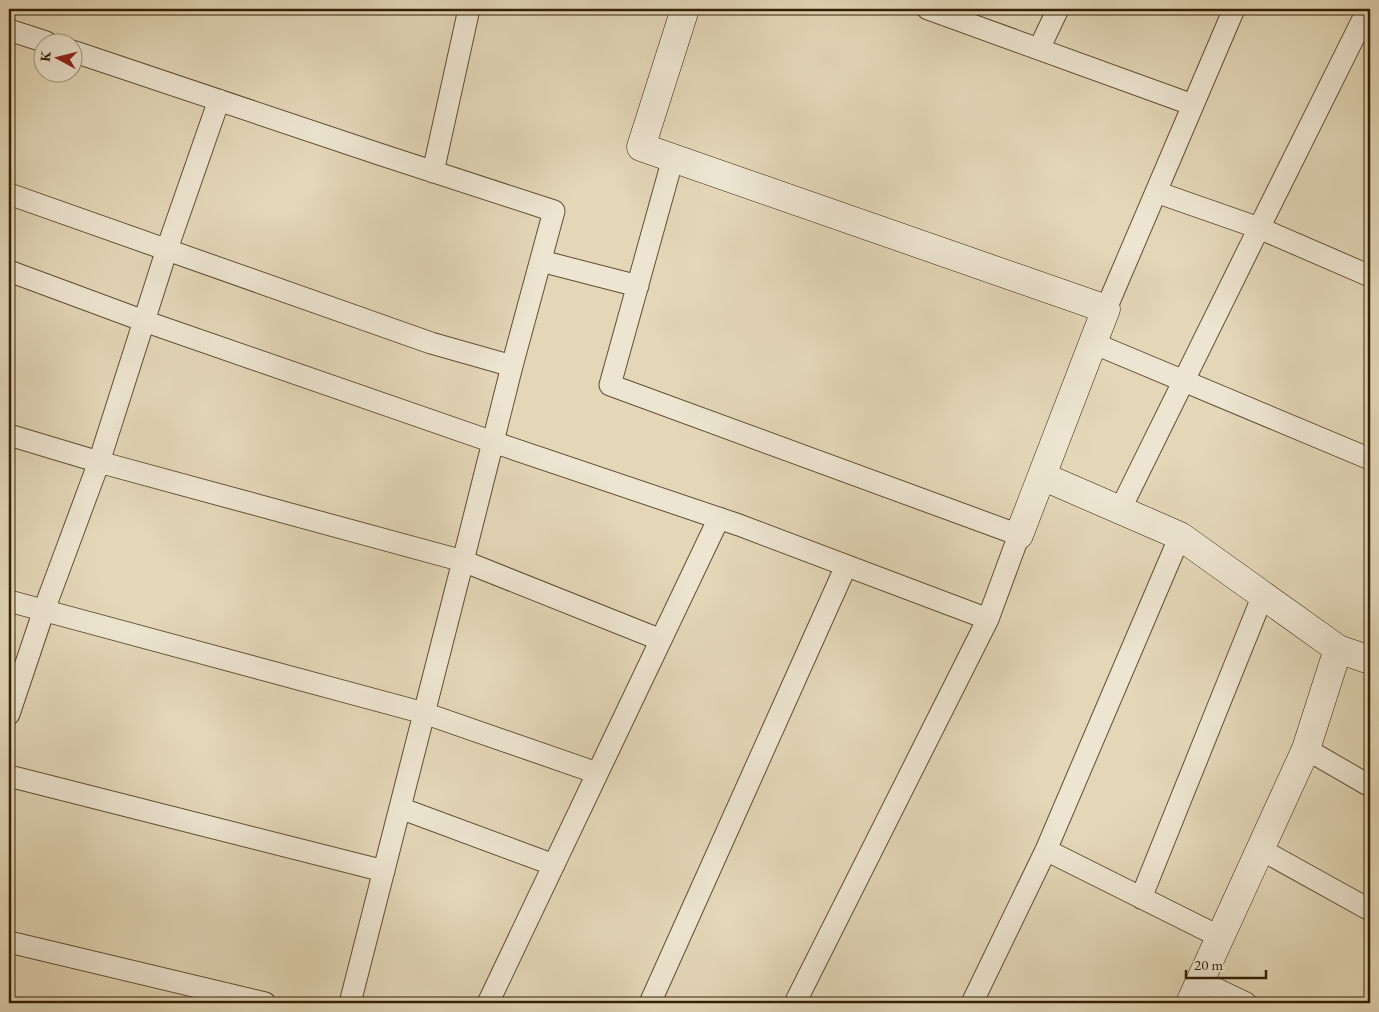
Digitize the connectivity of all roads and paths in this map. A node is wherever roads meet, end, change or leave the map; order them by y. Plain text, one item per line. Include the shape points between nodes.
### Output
1 (469, 9) edge
2 (685, 9) edge
3 (928, 9) edge
4 (1058, 9) edge
5 (1234, 9) edge
6 (1368, 9) edge
7 (9, 30) edge
8 (32, 37) edge
9 (1039, 49) junction
10 (82, 54) edge
11 (218, 100) junction
12 (1194, 105) junction
13 (673, 158) junction
14 (433, 172) junction
15 (1156, 192) junction
16 (9, 194) edge
17 (1258, 228) junction
18 (167, 249) junction
19 (541, 261) junction
20 (9, 270) edge
21 (1370, 276) edge
22 (638, 286) junction
23 (1106, 309) junction
24 (144, 320) junction
25 (1094, 343) junction
26 (512, 366) junction
27 (1183, 380) junction
28 (9, 435) edge
29 (493, 442) junction
30 (1370, 459) edge
31 (99, 462) junction
32 (1042, 476) junction
33 (1120, 510) junction
34 (718, 518) junction
35 (1019, 535) junction
36 (1180, 536) junction
37 (463, 561) junction
38 (846, 566) junction
39 (1263, 595) junction
40 (9, 601) edge
41 (44, 610) junction
42 (988, 619) junction
43 (661, 640) junction
44 (1338, 649) junction
45 (1370, 660) edge
46 (424, 712) junction
47 (9, 714) edge
48 (1306, 748) junction
49 (597, 773) junction
50 (9, 776) edge
51 (1370, 786) edge
52 (400, 808) junction
53 (1260, 849) junction
54 (1046, 850) junction
55 (554, 865) junction
56 (384, 872) junction
57 (1141, 898) junction
58 (1370, 910) edge
59 (1220, 937) junction
60 (9, 942) edge
61 (1195, 992) edge
62 (265, 1003) edge
63 (350, 1003) edge
64 (488, 1003) edge
65 (650, 1003) edge
66 (796, 1003) edge
67 (972, 1003) edge
68 (1246, 1003) edge

1 - 14 street
2 - 13 main road via 640,147
3 - 9 street
4 - 9 street
5 - 12 street
6 - 17 street
7 - 8 street
9 - 12 street
10 - 11 street
11 - 14 street
11 - 18 street
12 - 15 street
13 - 22 street
13 - 23 main road
14 - 19 street via 554,211
15 - 17 street
15 - 23 street
16 - 18 street
17 - 21 street
17 - 27 street
18 - 24 street
18 - 26 street via 431,343
19 - 22 street
19 - 26 street
20 - 24 street
22 - 35 street via 610,385
23 - 25 main road
24 - 29 street
24 - 31 street
25 - 27 street
25 - 32 main road
26 - 29 street
27 - 30 street
27 - 33 street
28 - 31 street
29 - 34 street
29 - 37 street
31 - 37 street
31 - 41 street
32 - 33 main road
32 - 35 main road
33 - 36 main road
34 - 38 street
34 - 43 street
35 - 42 street
36 - 39 main road
36 - 54 street
37 - 43 street
37 - 46 street
38 - 42 street
38 - 65 street
39 - 44 main road
39 - 57 street
40 - 41 street
41 - 46 street
41 - 47 street
42 - 66 street
43 - 49 street
44 - 45 main road
44 - 48 main road
46 - 49 street
46 - 52 street
48 - 51 street
48 - 53 main road
49 - 55 street
50 - 56 street
52 - 55 street
52 - 56 street
53 - 58 street
53 - 59 main road
54 - 57 street
54 - 67 street
55 - 64 street
56 - 63 street
57 - 59 street
59 - 61 main road
60 - 62 street
61 - 68 street

